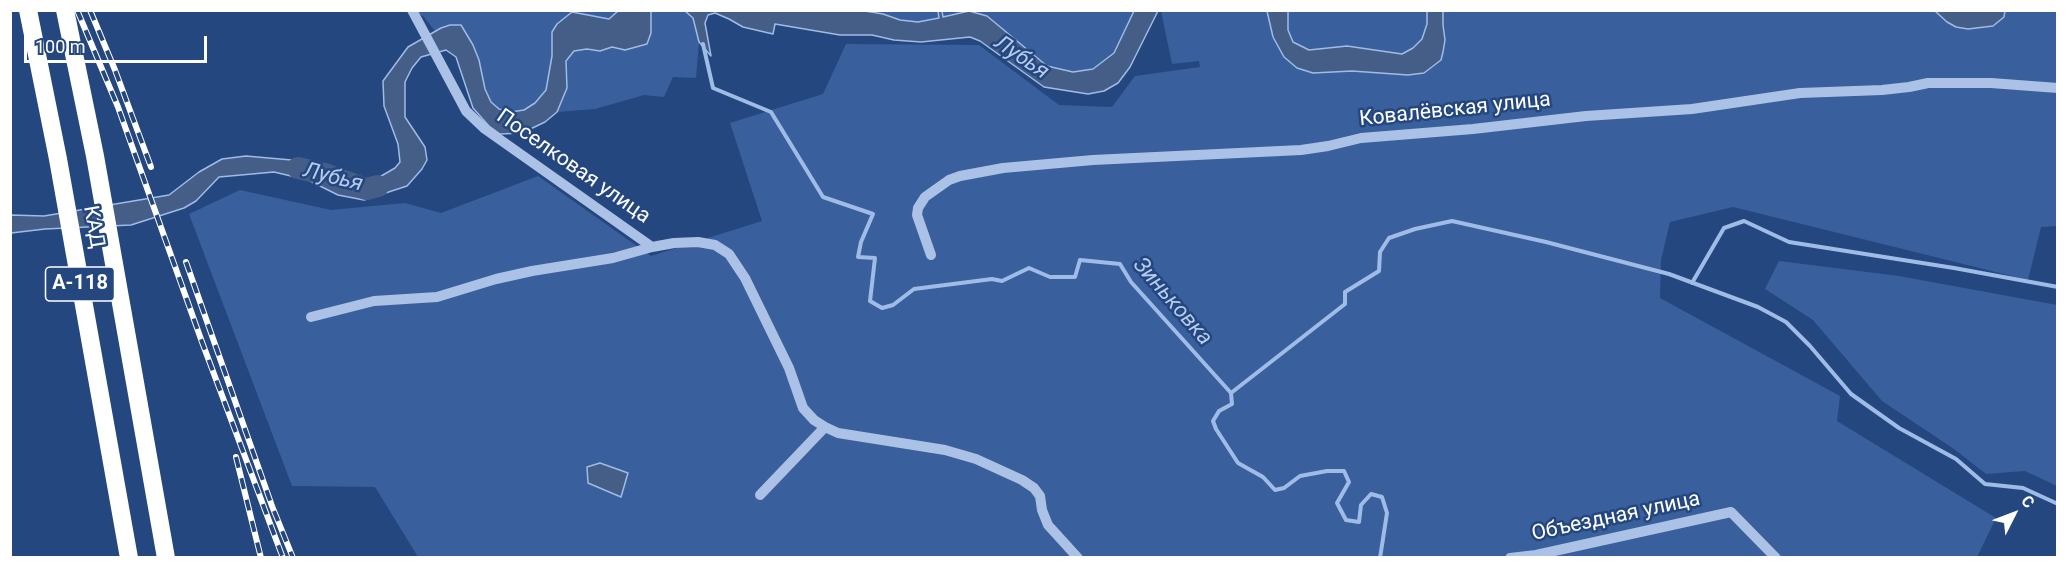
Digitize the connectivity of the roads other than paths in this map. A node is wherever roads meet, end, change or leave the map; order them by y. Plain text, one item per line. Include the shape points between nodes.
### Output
1 (28, 10) edge
2 (65, 10) edge
3 (414, 15) edge
4 (2058, 88) edge
5 (652, 247) junction
6 (930, 255) dead end
7 (310, 317) dead end
8 (825, 428) junction
9 (760, 495) dead end
10 (1536, 556) edge
11 (129, 558) edge
12 (166, 558) edge
13 (1078, 558) edge
14 (1509, 558) edge
15 (1776, 558) edge

1 - 11 highway, КАД / А-118
2 - 12 highway, КАД / А-118 via 95,156
3 - 5 street, Поселковая улица via 466,111 484,129
4 - 6 street, Ковалёвская улица via 1928,83 1882,90 1800,93 1692,109 1361,138 1301,150 1003,168 949,180 925,197 917,215
5 - 7 street via 496,279 437,297 374,301
5 - 8 street, Поселковая улица via 698,242 715,245 729,254 789,368 803,408
8 - 9 street
8 - 13 street via 856,437 945,450 1022,480 1040,496 1048,525
10 - 14 street, Объездная улица
10 - 15 street, Объездная улица via 1731,512

